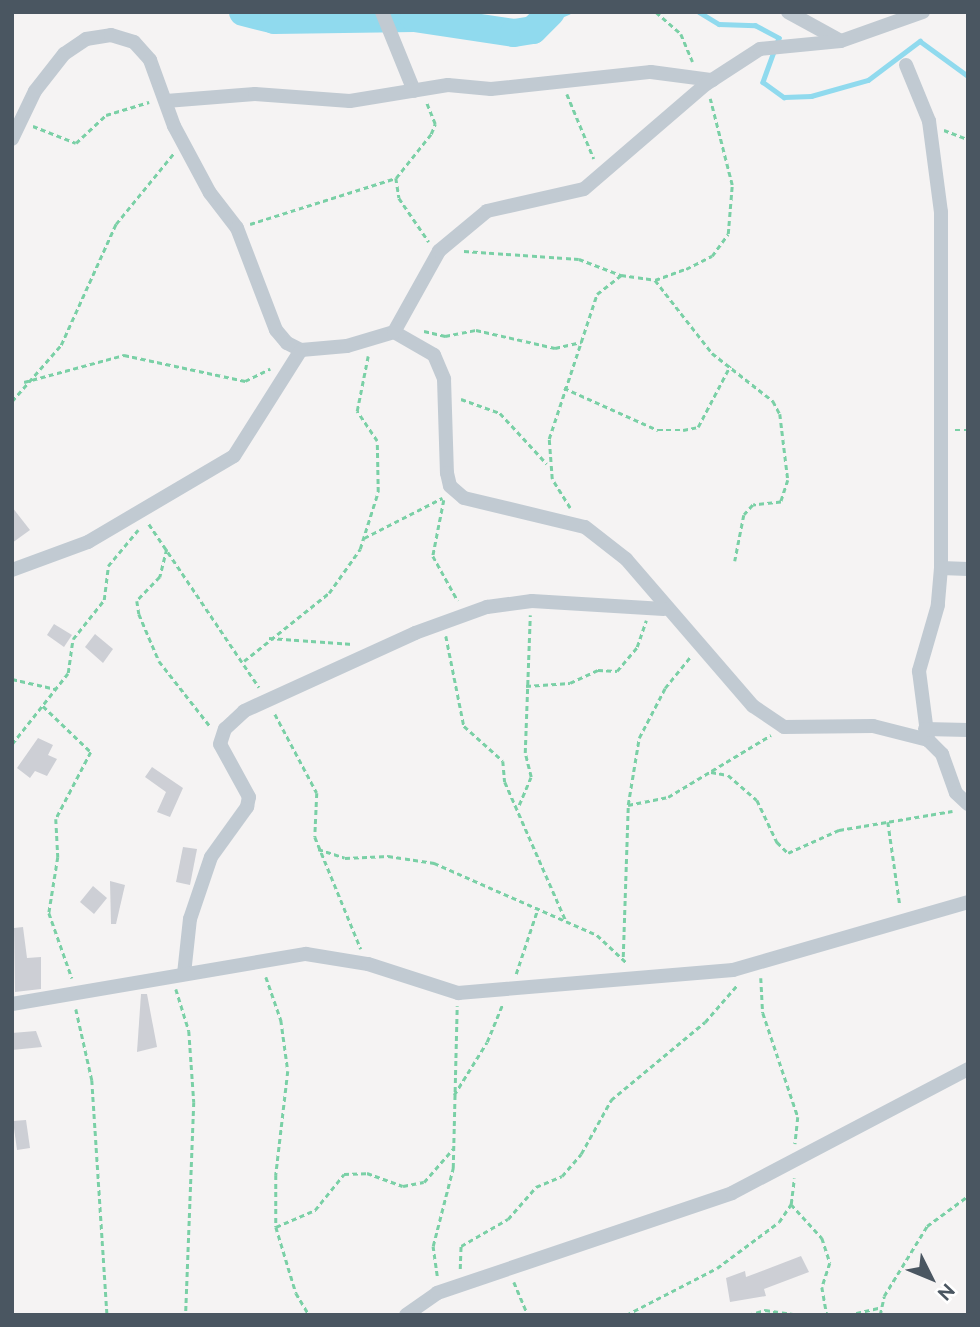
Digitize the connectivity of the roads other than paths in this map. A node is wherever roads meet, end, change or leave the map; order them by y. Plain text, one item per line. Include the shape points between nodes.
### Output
1 (382, 12) edge
2 (788, 12) edge
3 (923, 12) edge
4 (841, 41) junction
5 (906, 65) dead end
6 (706, 81) junction
7 (416, 91) junction
8 (166, 101) junction
9 (12, 139) edge
10 (399, 327) junction
11 (298, 354) junction
12 (941, 568) junction
13 (968, 569) edge
14 (12, 570) edge
15 (664, 609) junction
16 (968, 730) edge
17 (926, 734) junction
18 (968, 804) edge
19 (968, 902) edge
20 (178, 975) junction
21 (12, 1004) edge
22 (968, 1069) edge
23 (405, 1315) edge

1 - 7 street via 384,30
2 - 4 street
3 - 4 street
4 - 6 street via 760,49
5 - 12 street via 929,121 941,212
6 - 7 street via 650,72
6 - 10 street via 604,176 545,201 487,211 439,251
7 - 8 street via 350,101 255,94
8 - 9 street via 150,60 134,42 111,35 86,39 64,54 35,91
8 - 11 street via 210,193 237,228 276,330
10 - 11 street via 371,339
10 - 15 street via 433,355 444,393 451,495 586,527 626,559
11 - 14 street via 233,456 88,542
12 - 13 street
12 - 17 street via 938,605 919,671
15 - 17 street via 753,706 784,727 873,726
15 - 20 street via 532,601 467,615 267,700 225,729 220,744 249,797 211,857 190,919
16 - 17 street
17 - 18 street via 943,754 956,793
19 - 20 street via 757,965 507,993 458,993 368,964 306,954 259,957
20 - 21 street
22 - 23 street via 732,1193 438,1293

